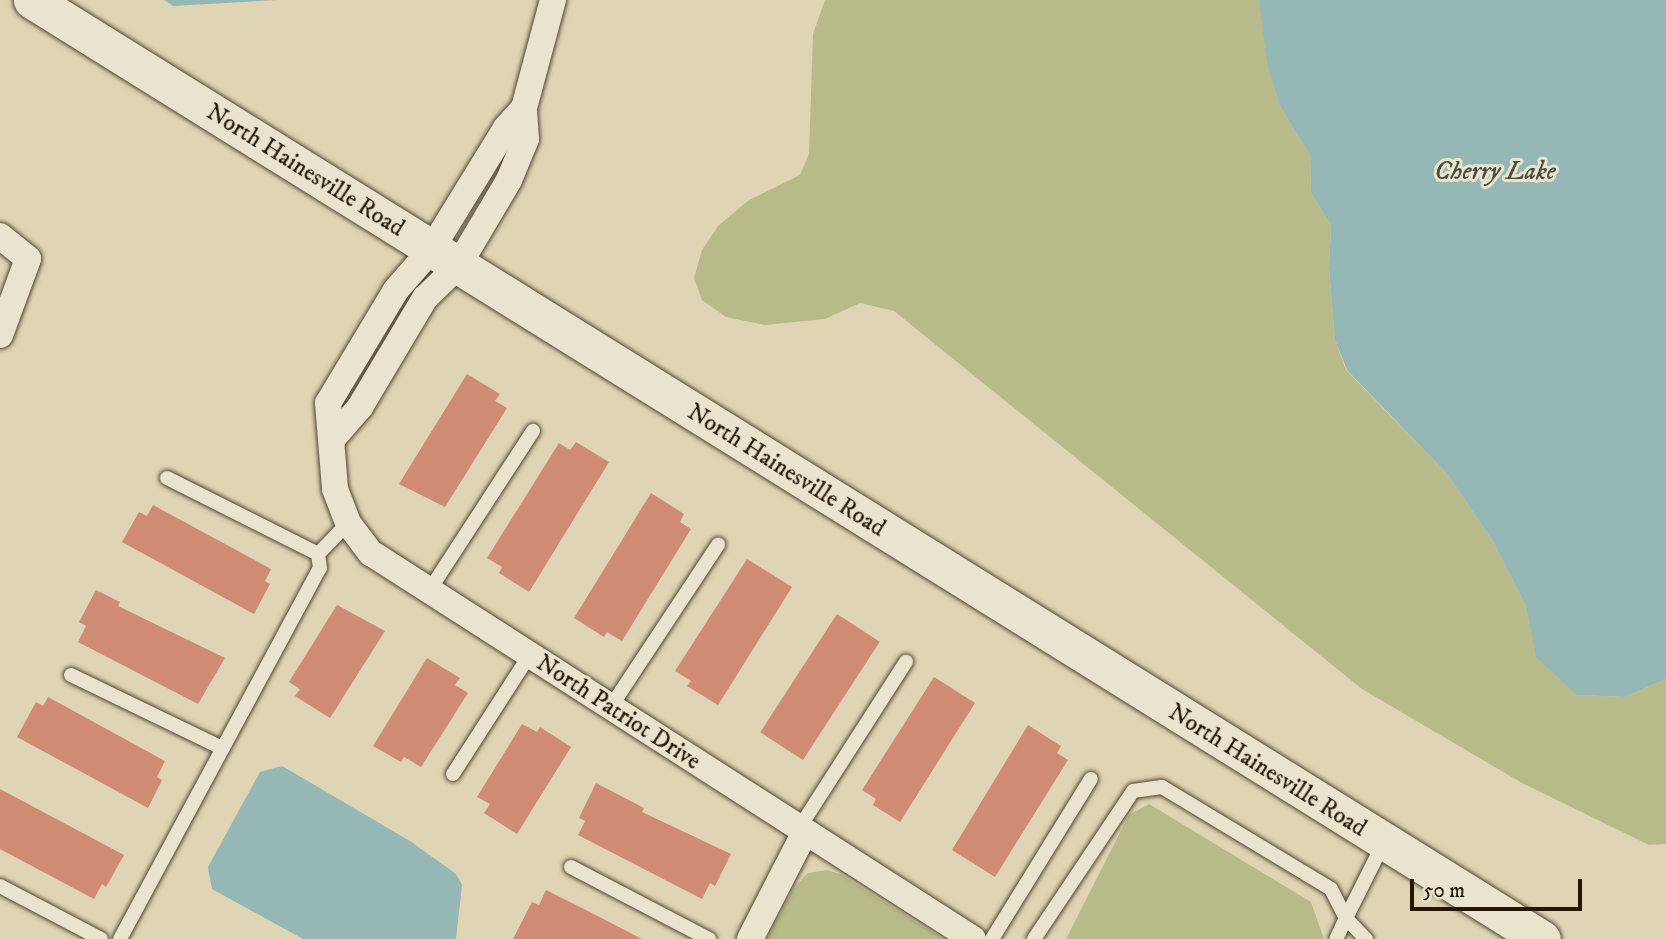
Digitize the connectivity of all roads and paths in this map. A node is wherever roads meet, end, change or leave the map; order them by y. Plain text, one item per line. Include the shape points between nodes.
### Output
1 (32, 0) edge
2 (553, 0) edge
3 (0, 236) edge
4 (445, 258) junction
5 (0, 335) edge
6 (533, 431) dead end
7 (167, 478) dead end
8 (348, 523) junction
9 (718, 545) dead end
10 (318, 554) junction
11 (429, 591) junction
12 (529, 656) junction
13 (906, 662) dead end
14 (71, 675) dead end
15 (610, 708) junction
16 (222, 748) junction
17 (453, 774) dead end
18 (1091, 779) dead end
19 (801, 832) junction
20 (1383, 844) junction
21 (571, 867) dead end
22 (0, 886) edge
23 (1346, 918) junction
24 (101, 939) edge
25 (120, 939) edge
26 (709, 939) edge
27 (750, 939) edge
28 (972, 939) edge
29 (992, 939) edge
30 (1034, 939) edge
31 (1336, 939) edge
32 (1366, 939) edge
33 (1542, 939) edge

1 - 4 main road, North Hainesville Road
2 - 4 street, North Patriot Drive via 524,108 528,127 519,157
3 - 5 street via 28,259
4 - 8 street, North Patriot Drive via 360,407 334,437 335,489
4 - 20 main road, North Hainesville Road
6 - 11 lane
7 - 10 lane
8 - 10 lane
8 - 11 street, North Patriot Drive via 371,554
9 - 15 lane
10 - 16 lane via 320,568
11 - 12 street, North Patriot Drive
12 - 15 street, North Patriot Drive
12 - 17 lane
13 - 19 lane
14 - 16 lane
15 - 19 street, North Patriot Drive
16 - 25 lane
18 - 29 lane
19 - 27 street
19 - 28 street, North Patriot Drive
20 - 23 lane
20 - 33 main road, North Hainesville Road
21 - 26 lane
22 - 24 lane
23 - 30 lane via 1331,888 1163,787 1133,791
23 - 31 lane
23 - 32 lane

